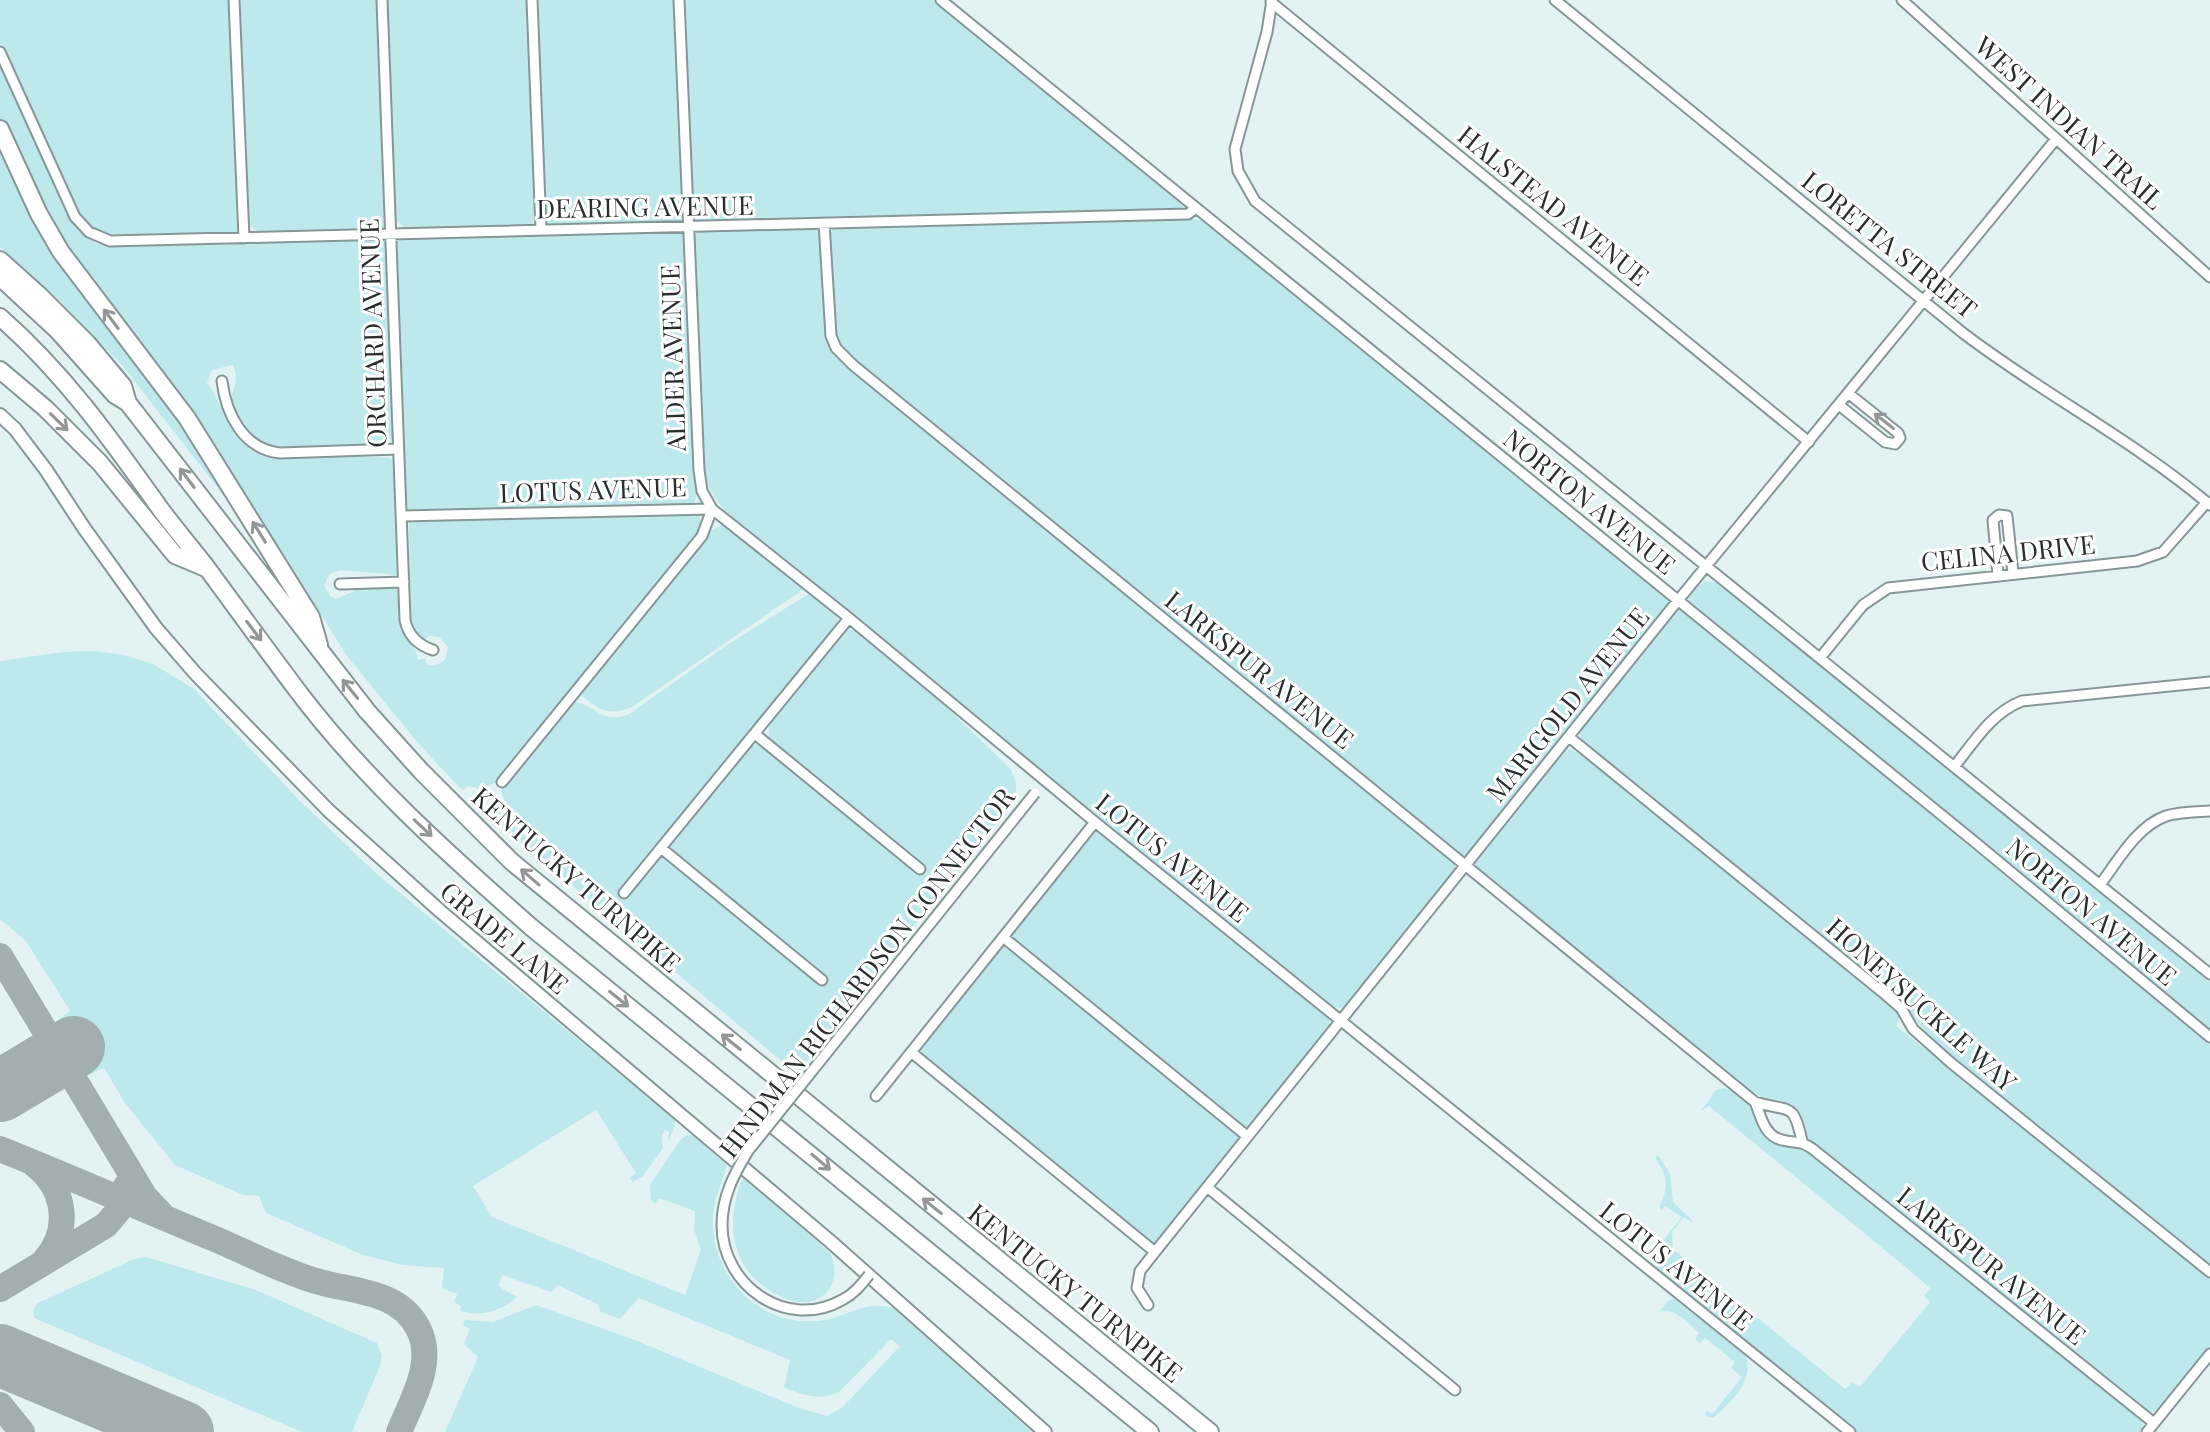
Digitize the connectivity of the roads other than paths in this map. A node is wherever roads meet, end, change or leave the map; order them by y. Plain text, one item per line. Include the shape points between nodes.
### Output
1 (234, 0) edge
2 (382, 0) edge
3 (532, 0) edge
4 (679, 0) edge
5 (941, 0) edge
6 (1555, 0) edge
7 (1902, 0) edge
8 (1271, 1) edge
9 (0, 52) edge
10 (0, 129) edge
11 (2056, 139) junction
12 (1196, 208) junction
13 (824, 223) junction
14 (689, 227) junction
15 (541, 230) junction
16 (391, 234) junction
17 (244, 238) junction
18 (0, 260) edge
19 (0, 277) edge
20 (2210, 277) edge
21 (1924, 301) junction
22 (0, 317) edge
23 (0, 370) edge
24 (222, 381) dead end
25 (1848, 393) junction
26 (128, 403) junction
27 (1839, 405) junction
28 (0, 415) edge
29 (1809, 442) junction
30 (398, 449) junction
31 (2208, 504) edge
32 (712, 509) junction
33 (402, 516) junction
34 (1707, 568) junction
35 (207, 569) junction
36 (2013, 573) junction
37 (1998, 575) junction
38 (404, 582) junction
39 (340, 584) dead end
40 (1678, 601) junction
41 (849, 618) junction
42 (320, 650) junction
43 (433, 650) dead end
44 (1820, 658) junction
45 (2210, 682) edge
46 (755, 734) junction
47 (1569, 737) junction
48 (1954, 767) junction
49 (1044, 781) junction
50 (502, 782) dead end
51 (2210, 811) edge
52 (1095, 822) junction
53 (661, 848) junction
54 (1466, 865) junction
55 (920, 869) dead end
56 (2100, 885) junction
57 (624, 893) dead end
58 (1003, 937) junction
59 (2210, 974) edge
60 (822, 980) dead end
61 (1341, 1020) junction
62 (2210, 1037) edge
63 (911, 1052) junction
64 (876, 1096) dead end
65 (1755, 1102) junction
66 (1247, 1136) junction
67 (1802, 1141) junction
68 (1207, 1187) junction
69 (1155, 1252) junction
70 (2210, 1272) edge
71 (869, 1275) junction
72 (1148, 1305) dead end
73 (2210, 1354) edge
74 (1455, 1390) dead end
75 (2154, 1423) junction
76 (1045, 1432) edge
77 (1150, 1432) edge
78 (1210, 1432) edge
79 (1850, 1432) edge
80 (2147, 1432) edge

1 - 17 street
2 - 16 street, ORCHARD AVENUE
3 - 15 street
4 - 14 street, ALDER AVENUE
5 - 12 street, NORTON AVENUE
6 - 21 street, LORETTA STREET
7 - 11 street, WEST INDIAN TRAIL
8 - 29 street, HALSTEAD AVENUE
8 - 34 street, NORTON AVENUE via 1235,149 1242,181 1255,201
9 - 17 street, DEARING AVENUE via 84,229 118,241
42 -> 10 highway via 311,617 218,465 61,252
11 - 20 street, WEST INDIAN TRAIL
11 - 21 street, MARIGOLD AVENUE
12 - 13 street, DEARING AVENUE via 1188,214
12 - 40 street, NORTON AVENUE
13 - 14 street, DEARING AVENUE
13 - 54 street, LARKSPUR AVENUE via 829,326 836,348 853,365
14 - 15 street, DEARING AVENUE
14 - 32 street, ALDER AVENUE via 699,470
15 - 16 street, DEARING AVENUE
16 - 17 street, DEARING AVENUE
16 - 30 street, ORCHARD AVENUE
18 - 26 highway via 88,344 123,386
19 - 26 highway, KENTUCKY TURNPIKE
21 - 25 street, MARIGOLD AVENUE
21 - 31 street, LORETTA STREET via 1992,355 2145,453
22 - 35 highway via 114,442
23 -> 35 highway via 100,463 175,555
24 - 30 street via 237,427 262,449
25 - 27 street, MARIGOLD AVENUE
27 -> 25 street via 1885,442 1895,444 1900,438
42 -> 26 highway, KENTUCKY TURNPIKE
27 - 29 street, MARIGOLD AVENUE
28 - 71 main road, GRADE LANE via 46,470 156,628 328,810
29 - 34 street, MARIGOLD AVENUE
30 - 33 street, ORCHARD AVENUE
31 - 36 street, CELINA DRIVE via 2154,557
32 - 33 street, LOTUS AVENUE
32 - 41 street, LOTUS AVENUE
32 - 50 street via 702,536
33 - 38 street, ORCHARD AVENUE
34 - 40 street, MARIGOLD AVENUE
34 - 44 street, NORTON AVENUE
35 -> 77 highway via 338,740 469,872
36 - 37 street, CELINA DRIVE
36 - 37 street via 2007,516 1999,515 1993,520
37 - 44 street, CELINA DRIVE via 1888,588 1863,605
38 - 39 street
38 - 43 street, ORCHARD AVENUE via 406,628 418,643
40 - 47 street, MARIGOLD AVENUE
40 - 62 street, NORTON AVENUE
41 - 46 street
41 - 49 street, LOTUS AVENUE
78 -> 42 highway, KENTUCKY TURNPIKE via 521,870 394,742
44 - 48 street, NORTON AVENUE
45 - 48 street via 2022,701 1994,718
46 - 53 street
46 - 55 street
47 - 54 street, MARIGOLD AVENUE
47 - 70 street, HONEYSUCKLE WAY via 1886,995 1950,1062
48 - 56 street, NORTON AVENUE
49 - 52 street, LOTUS AVENUE
49 - 71 street, HINDMAN RICHARDSON CONNECTOR, bridge via 748,1151 726,1196 722,1224 727,1252 739,1277 763,1299 792,1310 815,1309 840,1302
51 - 56 street via 2153,822
52 - 58 street
52 - 61 street, LOTUS AVENUE
53 - 57 street
53 - 60 street
54 - 61 street, MARIGOLD AVENUE
54 - 65 street, LARKSPUR AVENUE
56 - 59 street, NORTON AVENUE
58 - 63 street
58 - 66 street
61 - 66 street, MARIGOLD AVENUE
61 - 79 street, LOTUS AVENUE
63 - 64 street
63 - 69 street
65 - 67 street, LARKSPUR AVENUE via 1770,1134
65 - 67 street, LARKSPUR AVENUE via 1791,1111 1801,1125
66 - 68 street, MARIGOLD AVENUE
67 - 75 street, LARKSPUR AVENUE
68 - 69 street, MARIGOLD AVENUE
68 - 74 street
69 - 72 street, MARIGOLD AVENUE via 1140,1271 1137,1288
71 - 76 main road, GRADE LANE
73 - 75 street
75 - 80 street

